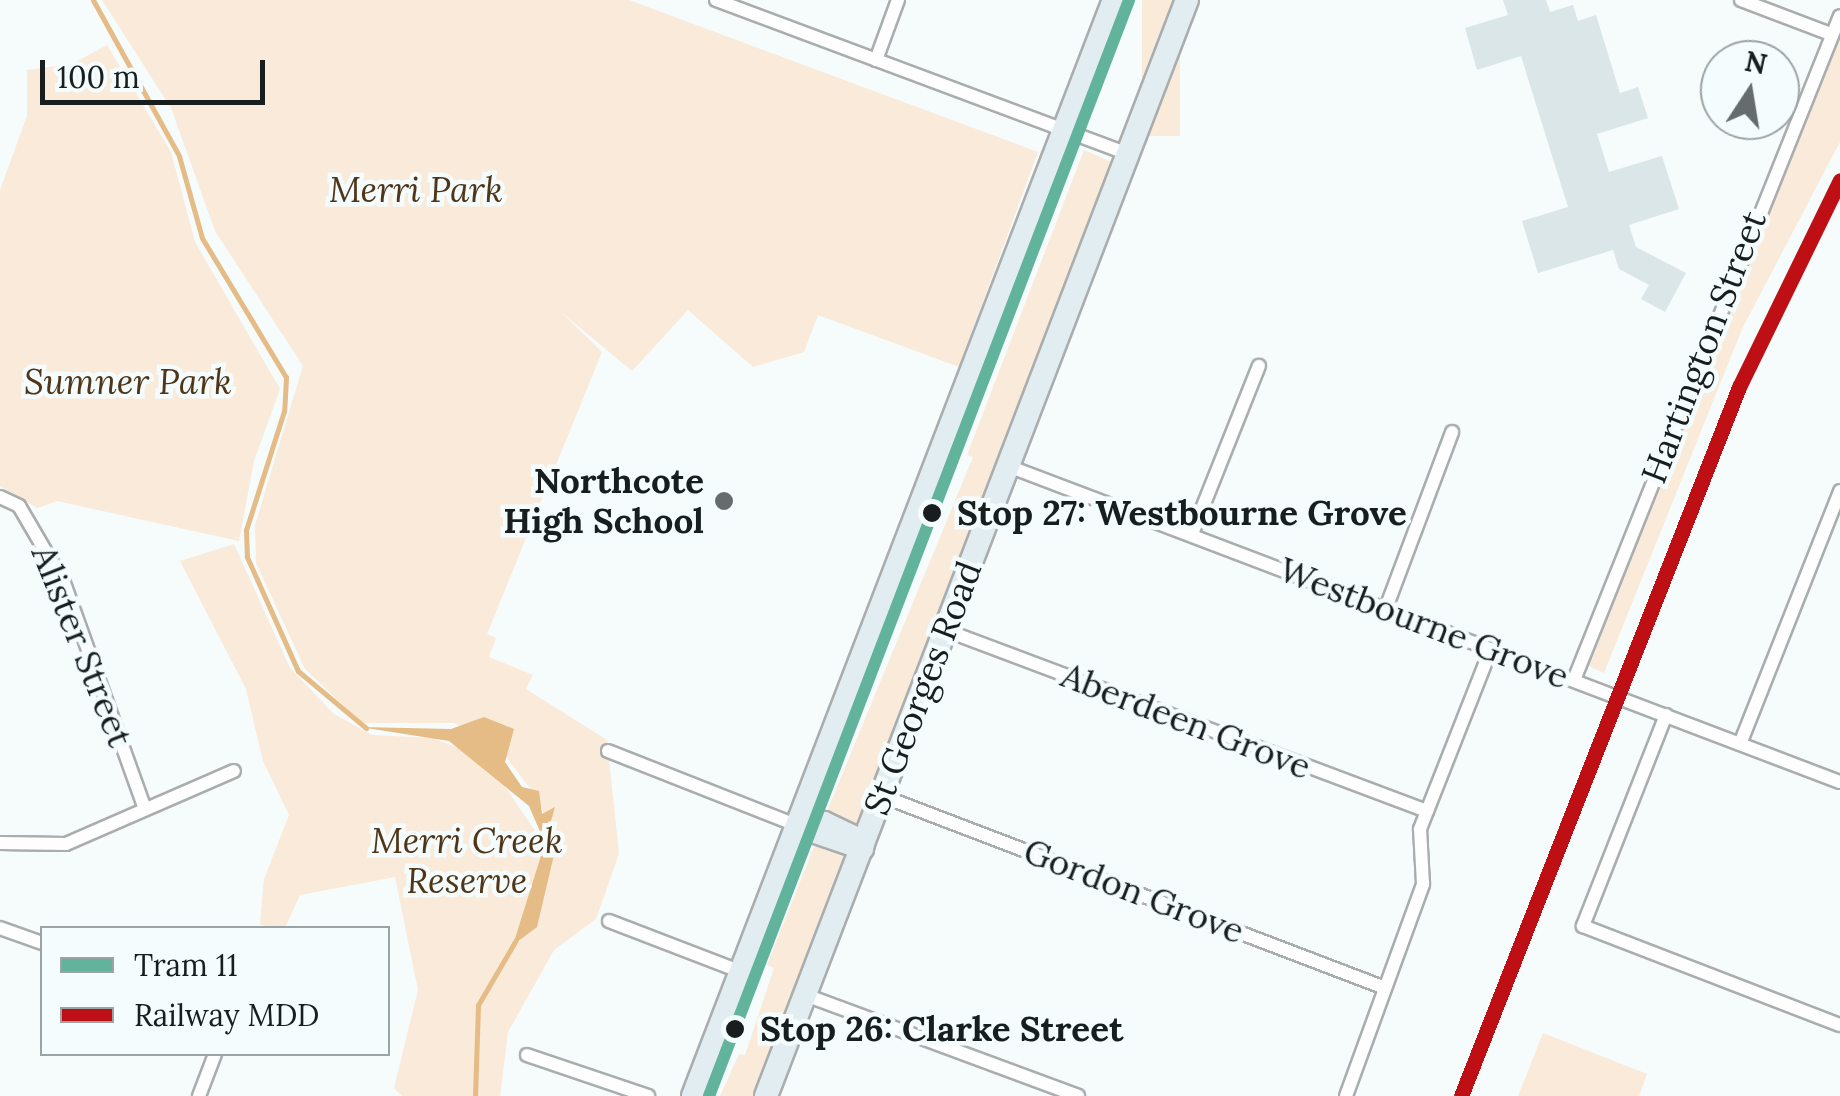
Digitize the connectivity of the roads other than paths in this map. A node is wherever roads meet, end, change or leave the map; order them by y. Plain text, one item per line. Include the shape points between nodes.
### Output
1 (716, 0) edge
2 (898, 0) edge
3 (1114, 0) edge
4 (1186, 0) edge
5 (1742, 0) edge
6 (1840, 16) edge
7 (1828, 33) junction
8 (876, 60) junction
9 (1064, 131) junction
10 (1127, 154) junction
11 (1259, 366) dead end
12 (1452, 432) dead end
13 (1008, 466) junction
14 (1840, 492) edge
15 (0, 498) edge
16 (1192, 534) junction
17 (1386, 608) junction
18 (945, 630) junction
19 (1492, 650) junction
20 (1574, 680) junction
21 (1666, 715) junction
22 (1740, 744) junction
23 (608, 751) dead end
24 (234, 772) dead end
25 (1840, 782) edge
26 (882, 796) junction
27 (145, 809) junction
28 (1426, 810) junction
29 (798, 826) junction
30 (0, 842) edge
31 (863, 845) junction
32 (610, 922) dead end
33 (0, 928) edge
34 (40, 942) edge
35 (742, 972) junction
36 (1385, 988) junction
37 (808, 996) junction
38 (1838, 1020) edge
39 (527, 1054) dead end
40 (213, 1056) edge
41 (199, 1096) edge
42 (648, 1096) edge
43 (693, 1096) edge
44 (766, 1096) edge
45 (1078, 1096) edge
46 (1346, 1096) edge

1 - 8 street
2 - 8 street
3 - 9 highway, St Georges Road
4 - 10 highway, St Georges Road
5 - 7 street
6 - 7 street, Hartington Street
7 - 20 street, Hartington Street
8 - 9 street
9 - 10 street
9 - 29 highway, St Georges Road
10 - 13 highway, St Georges Road
11 - 16 street
12 - 17 street
13 - 16 street, Westbourne Grove
13 - 18 highway, St Georges Road
14 - 22 street
15 - 27 street, Alister Street via 19,506 64,583
16 - 17 street, Westbourne Grove
17 - 19 street, Westbourne Grove
18 - 26 highway, St Georges Road
18 - 28 street, Aberdeen Grove
19 - 20 street, Westbourne Grove
19 - 28 street
20 - 21 street, Westbourne Grove
21 - 22 street, Westbourne Grove
21 - 38 street via 1583,926
22 - 25 street, Westbourne Grove
23 - 29 street
24 - 27 street
26 - 31 highway, St Georges Road
26 - 36 street, Gordon Grove
27 - 30 street via 66,844
28 - 36 street via 1419,846 1424,884
29 - 31 highway
29 - 35 highway, St Georges Road
31 - 37 highway, St Georges Road
32 - 35 street
33 - 34 street
35 - 43 highway, St Georges Road
36 - 46 street
37 - 44 highway, St Georges Road
37 - 45 street
39 - 42 street
40 - 41 street

